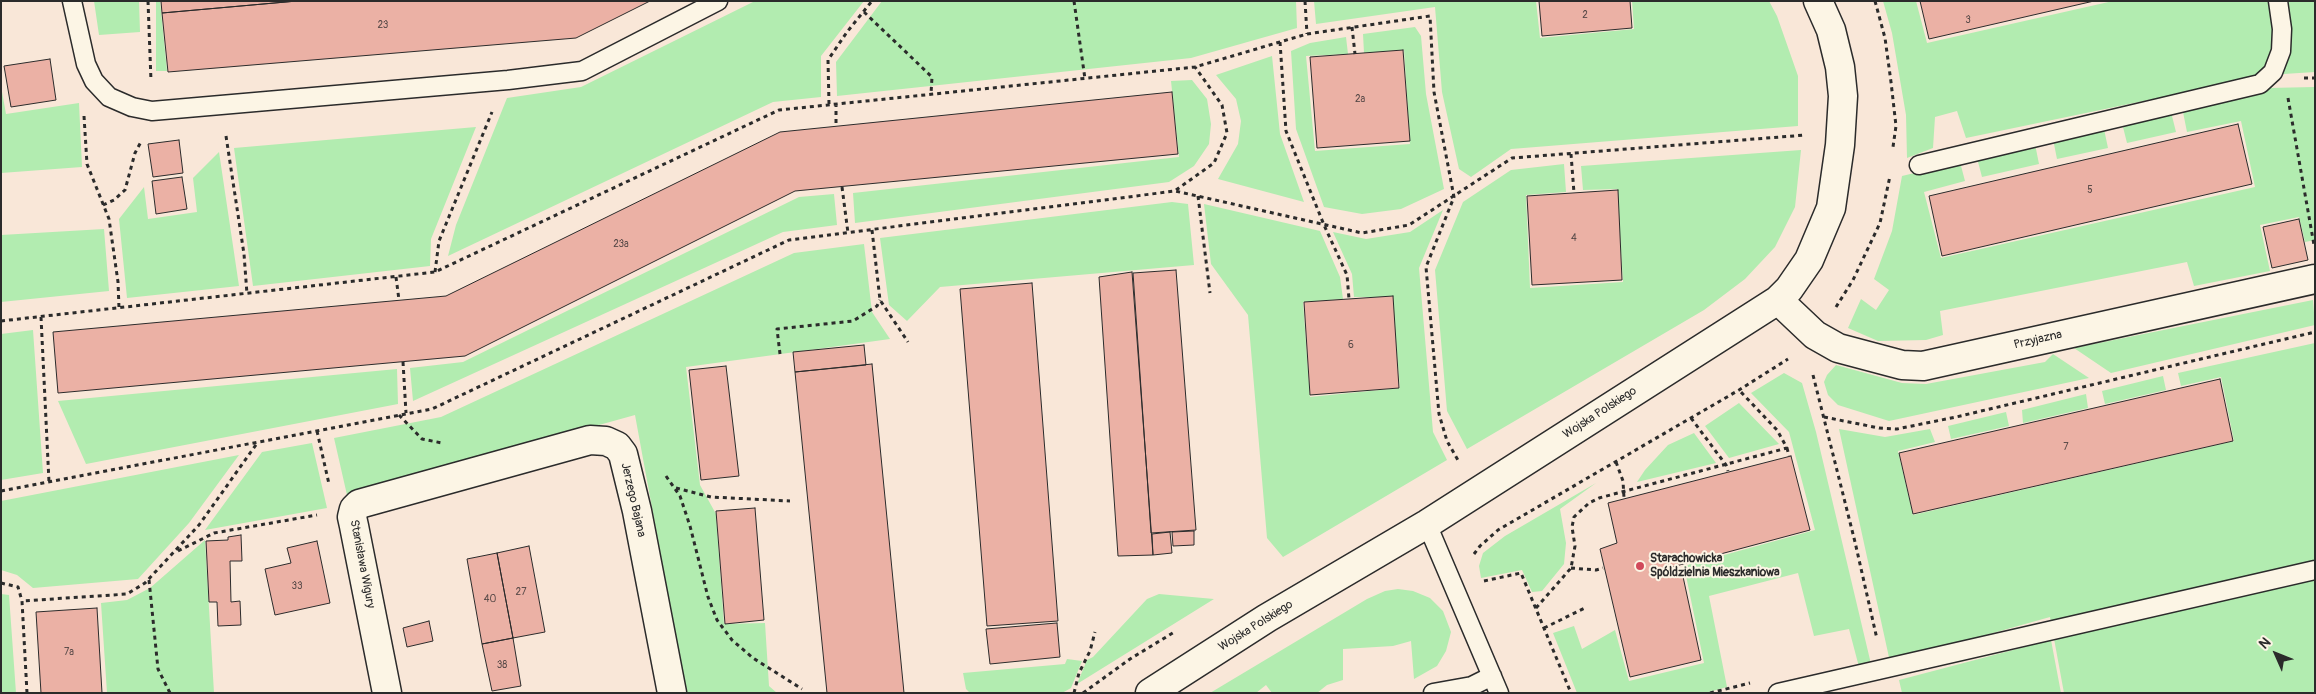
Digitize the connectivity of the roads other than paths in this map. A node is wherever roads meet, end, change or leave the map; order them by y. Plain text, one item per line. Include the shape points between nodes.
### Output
1 (72, 1) edge
2 (718, 1) edge
3 (1818, 1) edge
4 (2278, 1) edge
5 (1919, 165) dead end
6 (2315, 279) edge
7 (1778, 300) junction
8 (481, 469) joint
9 (1427, 524) junction
10 (2315, 570) edge
11 (1492, 676) junction
12 (387, 693) edge
13 (672, 693) edge
14 (1150, 693) edge
15 (1433, 693) edge
16 (1498, 693) edge
17 (1778, 693) edge

1 - 2 lane via 86,64 94,81 109,97 132,107 152,110 582,71
3 - 7 street, Wojska Polskiego via 1831,30 1840,67 1843,96 1837,175 1831,208 1809,260
4 - 5 lane via 2282,29 2278,64 2271,76 2254,85
6 - 7 street, Przyjazna via 1923,366 1902,365 1846,351 1815,335
7 - 9 street, Wojska Polskiego
8 - 12 street, Stanisława Wigury via 359,504 354,509 352,516
8 - 13 street, Jerzego Bajana via 590,440 606,440 616,446 624,460 637,511
9 - 11 lane
9 - 14 street, Wojska Polskiego via 1268,618
10 - 17 lane
11 - 15 lane via 1472,686
11 - 16 lane

